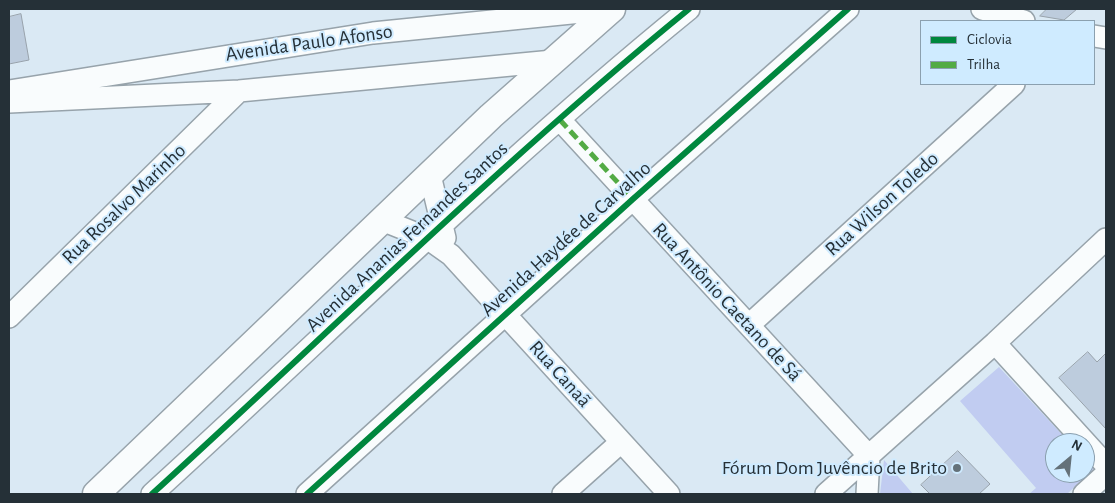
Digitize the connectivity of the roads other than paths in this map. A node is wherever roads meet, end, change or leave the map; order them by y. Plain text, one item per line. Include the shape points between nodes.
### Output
1 (611, 9) edge
2 (689, 9) edge
3 (848, 9) edge
4 (982, 9) edge
5 (1020, 20) edge
6 (553, 61) junction
7 (1013, 85) edge
8 (9, 91) edge
9 (239, 91) junction
10 (9, 102) edge
11 (560, 120) junction
12 (430, 175) junction
13 (633, 199) junction
14 (382, 220) junction
15 (434, 233) junction
16 (1106, 239) edge
17 (507, 315) junction
18 (9, 317) edge
19 (749, 325) junction
20 (995, 343) junction
21 (621, 442) junction
22 (869, 456) junction
23 (1106, 465) edge
24 (1106, 474) edge
25 (96, 494) edge
26 (152, 494) edge
27 (307, 494) edge
28 (563, 494) edge
29 (669, 494) edge
30 (826, 494) edge
31 (867, 494) edge
32 (1084, 494) edge

1 - 6 main road, Avenida Ananias Fernandes Santos
1 - 8 street, Avenida Paulo Afonso via 364,34
2 - 11 street, Avenida Ananias Fernandes Santos
3 - 13 street, Avenida Haydée de Carvalho
4 - 5 street
6 - 9 street, Avenida Paulo Afonso
6 - 12 main road, Avenida Ananias Fernandes Santos
7 - 19 street, Rua Wilson Toledo
9 - 10 street, Avenida Paulo Afonso
9 - 18 street, Rua Rosalvo Marinho
11 - 13 street, Rua Antônio Caetano de Sá
11 - 15 street, Avenida Ananias Fernandes Santos
12 - 14 main road, Avenida Ananias Fernandes Santos
12 - 15 street, Avenida Ananias Fernandes Santos
13 - 17 street, Avenida Haydée de Carvalho
13 - 19 street, Rua Antônio Caetano de Sá
14 - 15 street, Avenida Ananias Fernandes Santos
14 - 25 main road, Avenida Ananias Fernandes Santos
15 - 17 street, Rua Canaã
15 - 26 street, Avenida Ananias Fernandes Santos
16 - 20 street
17 - 21 street, Rua Canaã
17 - 27 street, Avenida Haydée de Carvalho
19 - 22 street, Rua Antônio Caetano de Sá
20 - 22 street
20 - 23 street
21 - 28 street
21 - 29 street, Rua Canaã
22 - 30 street
22 - 31 street
24 - 32 street

